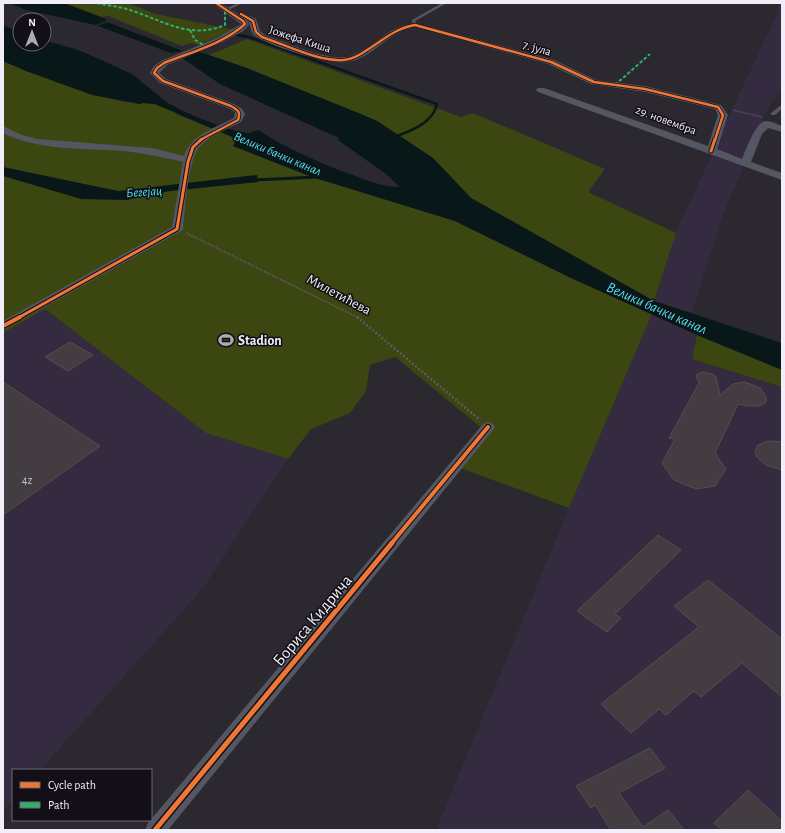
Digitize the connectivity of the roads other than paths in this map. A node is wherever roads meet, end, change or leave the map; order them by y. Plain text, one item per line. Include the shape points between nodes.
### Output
1 (216, 3) edge
2 (241, 3) edge
3 (446, 3) edge
4 (225, 10) junction
5 (418, 26) junction
6 (333, 60) joint
7 (541, 90) dead end
8 (782, 107) edge
9 (768, 119) junction
10 (782, 129) edge
11 (3, 130) edge
12 (711, 151) junction
13 (188, 160) junction
14 (745, 162) junction
15 (782, 177) edge
16 (3, 326) edge
17 (488, 427) road end
18 (156, 830) edge

1 - 4 street, Јожефа Киша
2 - 4 lane
3 - 5 lane via 412,21
4 - 6 street, Јожефа Киша via 250,18 256,32 262,37
4 - 13 street, Јожефа Киша via 245,24 238,31 164,63 154,73 162,81 239,111 240,117 192,147
5 - 6 street, 7. јула via 403,27 353,58
5 - 12 street, 7. јула via 551,62 594,82 645,89 718,107 723,115
7 - 12 street, 29. новембра
8 - 9 lane
9 - 10 street
9 - 14 street via 758,133
11 - 13 street via 37,142 152,151
12 - 14 street, 29. новембра
13 - 16 street via 177,228
14 - 15 street, 29. новембра
17 - 18 street, Бориса Кидрича

